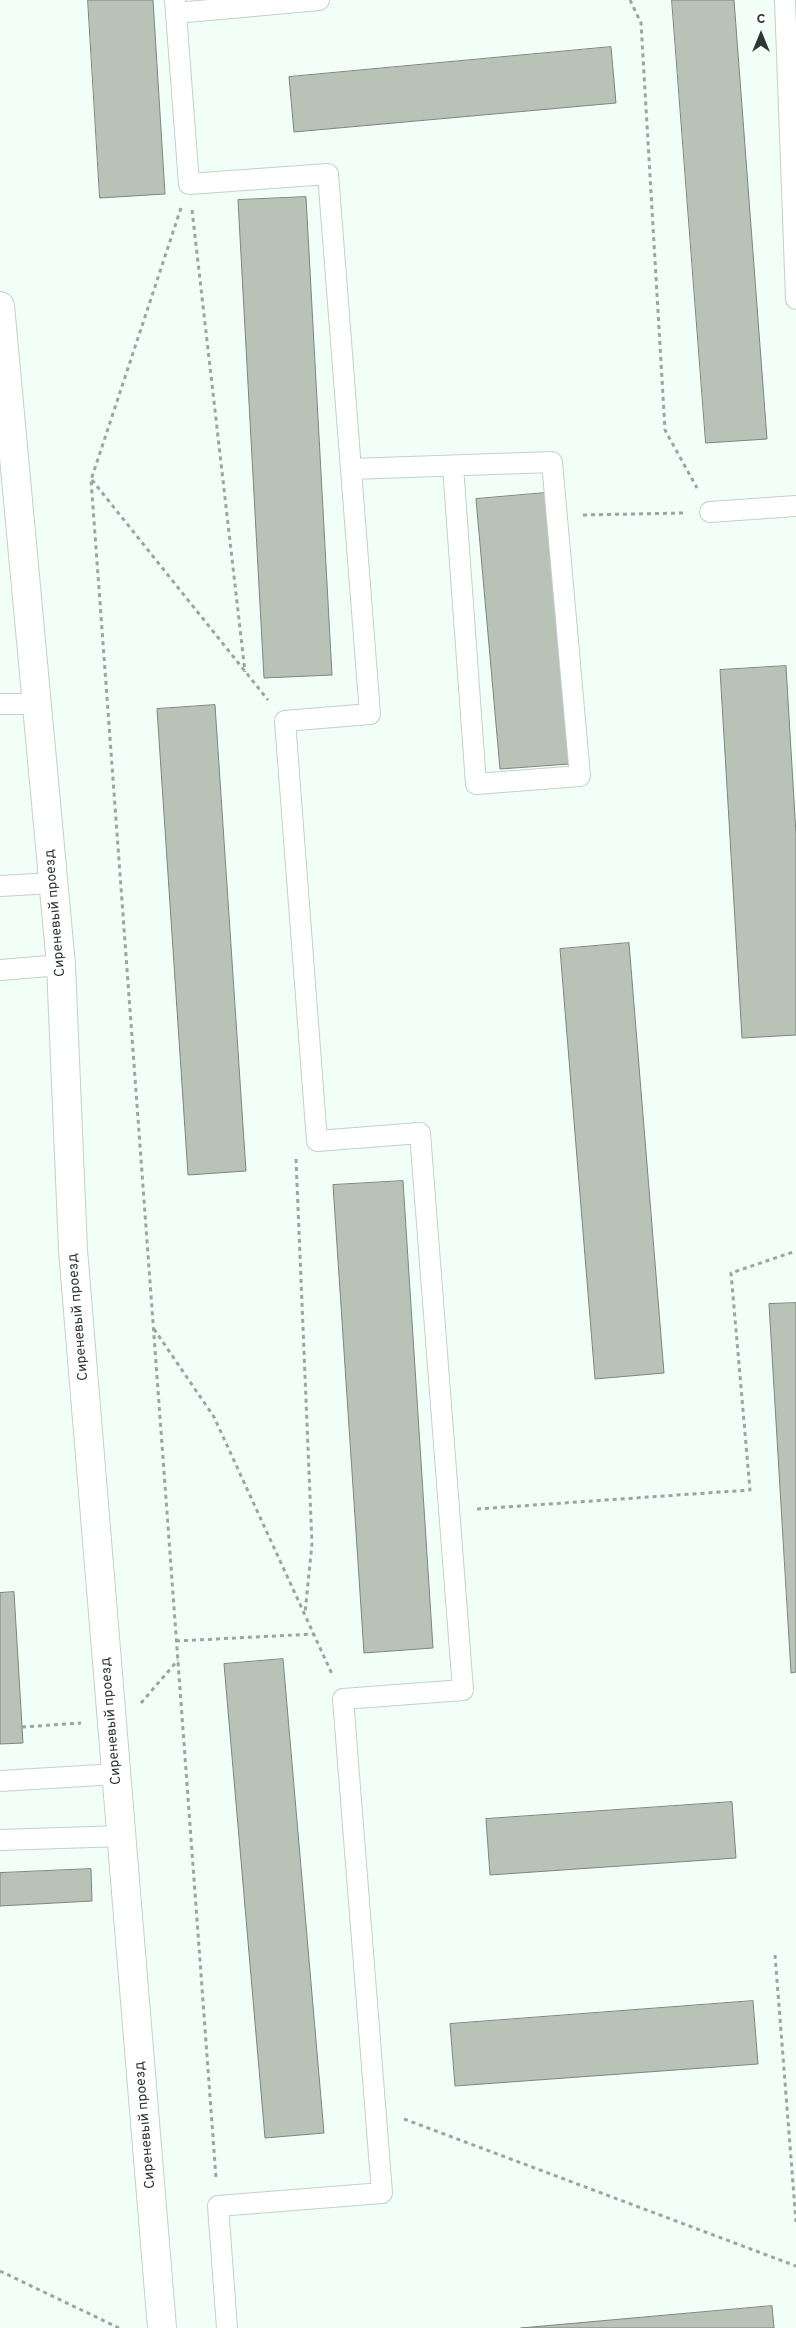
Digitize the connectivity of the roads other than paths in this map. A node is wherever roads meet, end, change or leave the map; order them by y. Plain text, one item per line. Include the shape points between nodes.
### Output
1 (320, 0) edge
2 (785, 0) edge
3 (175, 7) edge
4 (796, 299) edge
5 (0, 306) edge
6 (453, 466) junction
7 (351, 469) junction
8 (796, 506) edge
9 (710, 512) road end
10 (0, 704) edge
11 (36, 704) junction
12 (53, 883) junction
13 (0, 886) edge
14 (61, 965) junction
15 (0, 970) edge
16 (116, 1774) junction
17 (0, 1781) edge
18 (122, 1836) junction
19 (0, 1840) edge
20 (162, 2328) edge
21 (227, 2328) edge

1 - 3 lane
2 - 4 lane
3 - 7 lane via 189,184 328,174
5 - 11 street, Сиреневый проезд
6 - 6 lane via 552,462 580,776 476,784
6 - 7 lane
7 - 21 lane via 370,714 285,721 317,1141 420,1133 463,1690 344,1699 382,2193 218,2206
8 - 9 lane
10 - 11 lane
11 - 12 street, Сиреневый проезд
12 - 13 lane
12 - 14 street, Сиреневый проезд
14 - 15 lane
14 - 16 street, Сиреневый проезд via 73,1250
16 - 17 lane
16 - 18 street, Сиреневый проезд
18 - 19 lane
18 - 20 street, Сиреневый проезд

